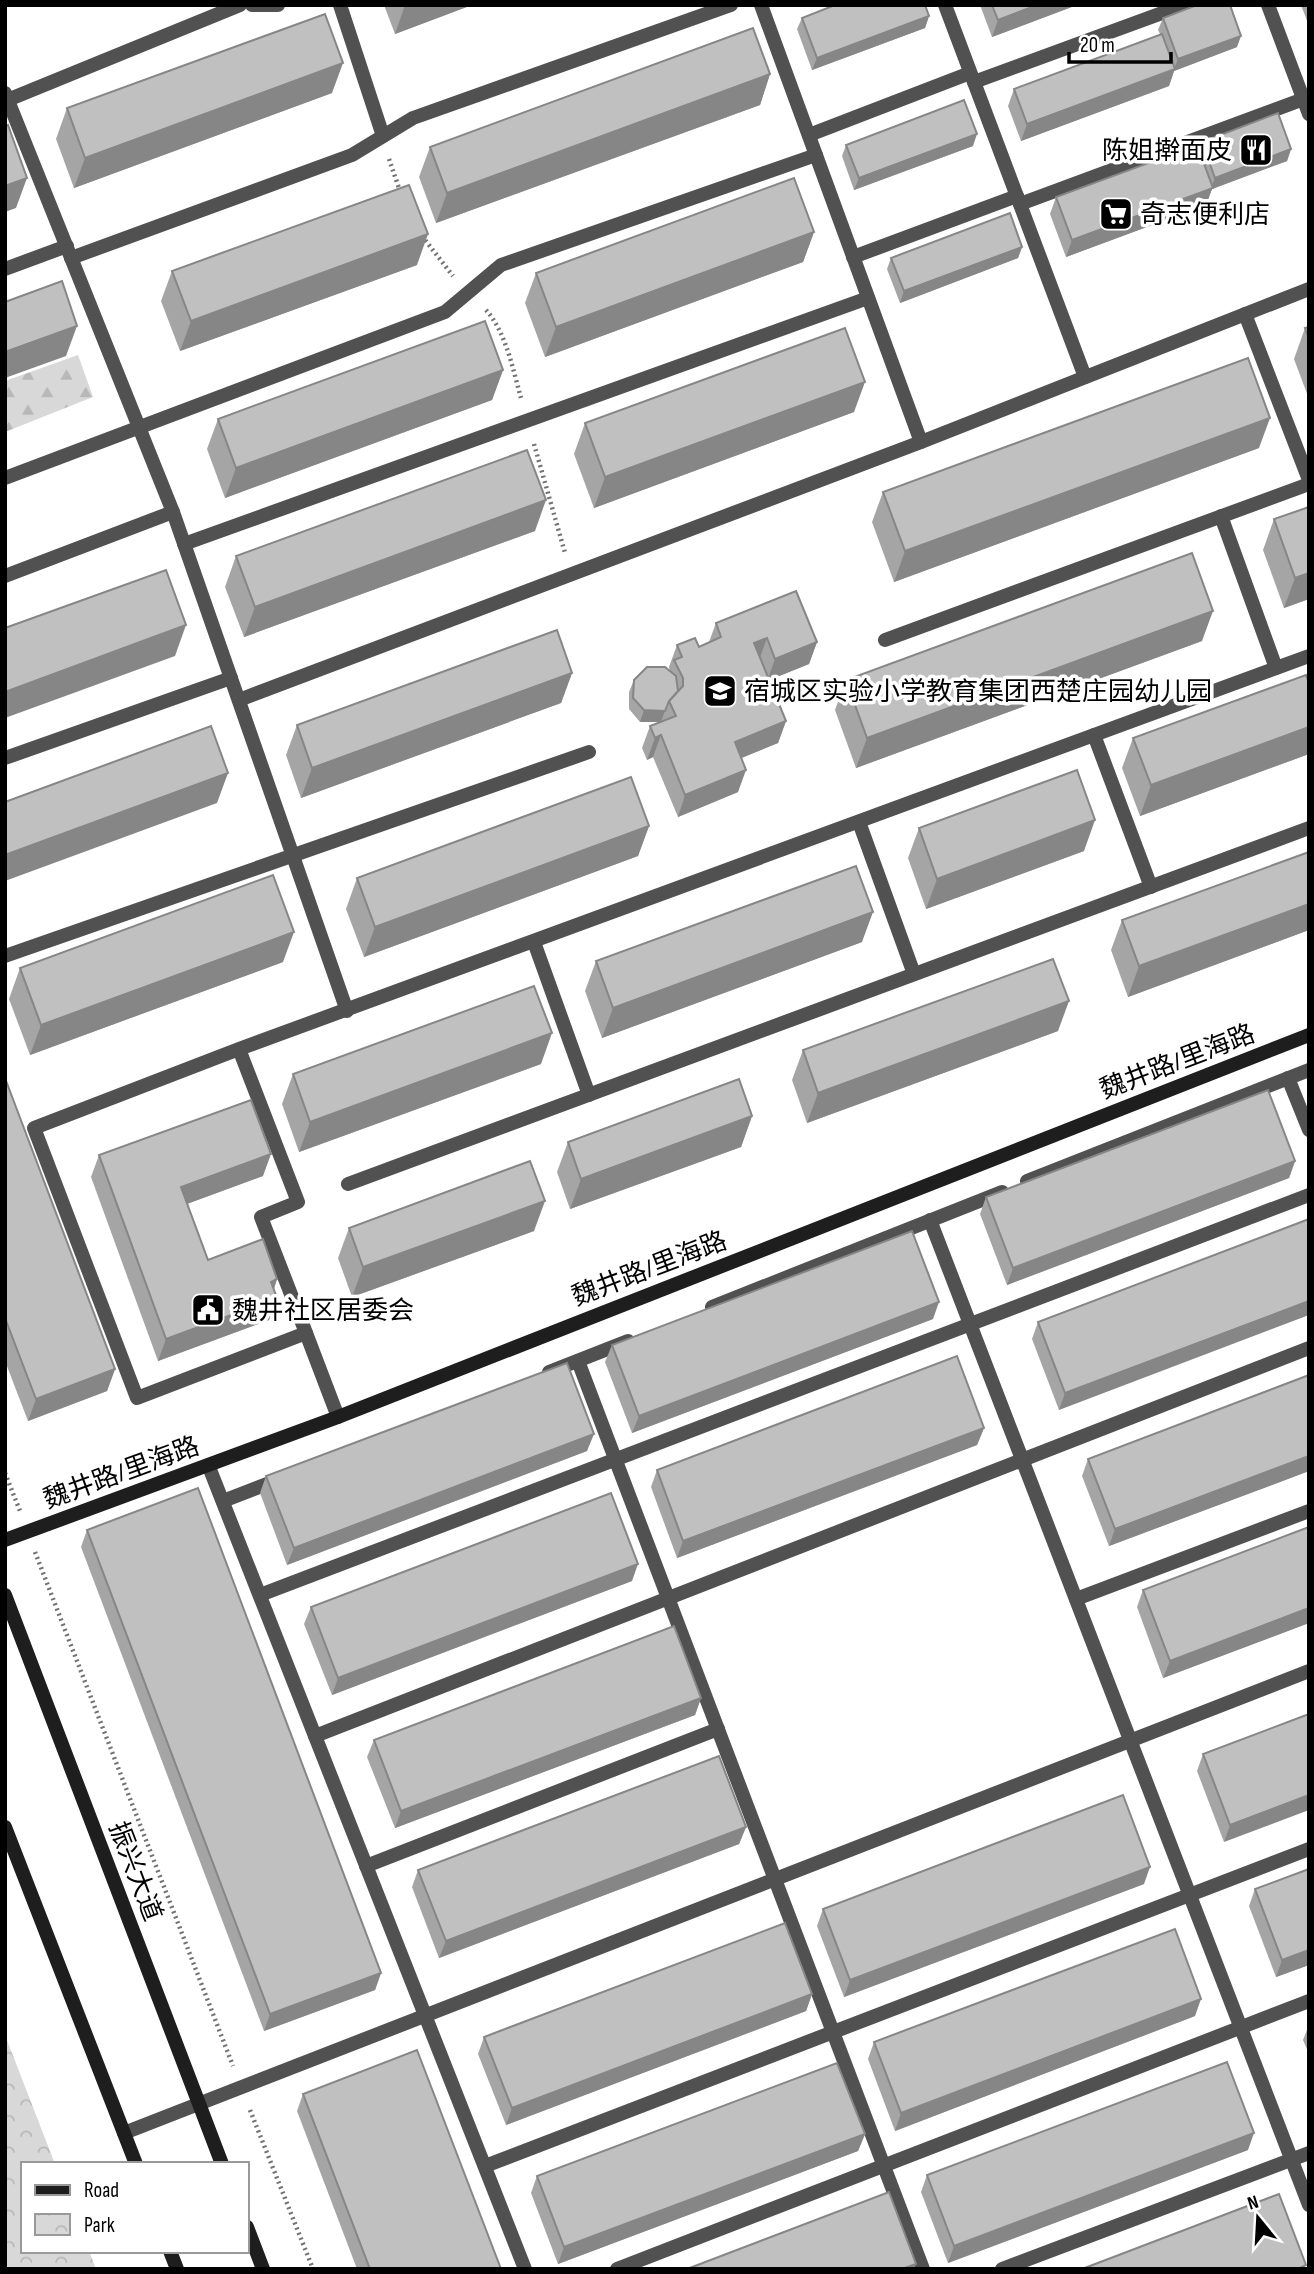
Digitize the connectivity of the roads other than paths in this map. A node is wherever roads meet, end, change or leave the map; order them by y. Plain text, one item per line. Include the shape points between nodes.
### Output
1 (240, 5) edge
2 (252, 5) edge
3 (278, 5) edge
4 (340, 5) edge
5 (732, 5) edge
6 (761, 5) edge
7 (945, 5) edge
8 (1184, 5) edge
9 (1268, 5) edge
10 (972, 78) junction
11 (6, 98) edge
12 (1306, 98) edge
13 (1309, 114) edge
14 (808, 135) junction
15 (383, 136) junction
16 (816, 155) junction
17 (1018, 200) junction
18 (69, 252) junction
19 (853, 257) junction
20 (5, 269) edge
21 (1309, 289) edge
22 (868, 298) junction
23 (1245, 314) junction
24 (1085, 377) junction
25 (139, 426) junction
26 (921, 442) junction
27 (5, 478) edge
28 (1309, 482) edge
29 (173, 512) junction
30 (1221, 516) junction
31 (184, 544) junction
32 (5, 576) edge
33 (885, 640) dead end
34 (1309, 656) edge
35 (1276, 668) junction
36 (231, 678) junction
37 (239, 700) junction
38 (1094, 736) junction
39 (589, 752) dead end
40 (5, 758) edge
41 (859, 822) junction
42 (1309, 828) edge
43 (293, 856) junction
44 (1151, 887) junction
45 (534, 942) junction
46 (5, 956) edge
47 (915, 974) junction
48 (347, 1011) junction
49 (1309, 1035) edge
50 (239, 1049) junction
51 (1309, 1070) edge
52 (1288, 1078) junction
53 (589, 1095) junction
54 (1309, 1130) edge
55 (348, 1184) dead end
56 (1309, 1195) edge
57 (930, 1220) junction
58 (704, 1310) edge
59 (971, 1324) junction
60 (306, 1333) junction
61 (641, 1335) edge
62 (1309, 1348) edge
63 (578, 1360) junction
64 (540, 1376) edge
65 (338, 1417) junction
66 (616, 1460) junction
67 (1023, 1460) junction
68 (209, 1467) junction
69 (299, 1471) edge
70 (223, 1502) junction
71 (1309, 1511) edge
72 (5, 1540) edge
73 (5, 1595) edge
74 (260, 1595) junction
75 (668, 1599) junction
76 (1076, 1599) junction
77 (1309, 1671) edge
78 (718, 1729) junction
79 (315, 1737) junction
80 (1130, 1741) junction
81 (5, 1827) edge
82 (1309, 1849) edge
83 (366, 1866) junction
84 (776, 1879) junction
85 (1190, 1895) junction
86 (1309, 2001) edge
87 (425, 2016) junction
88 (1241, 2028) junction
89 (834, 2032) junction
90 (200, 2104) junction
91 (124, 2133) junction
92 (1309, 2153) edge
93 (1291, 2160) junction
94 (135, 2162) edge
95 (221, 2162) edge
96 (884, 2165) junction
97 (485, 2166) junction
98 (1309, 2206) edge
99 (248, 2230) edge
100 (263, 2269) edge
101 (525, 2269) edge
102 (617, 2269) edge
103 (923, 2269) edge
104 (1003, 2269) edge

1 - 11 street
2 - 3 street
4 - 15 street
5 - 15 street via 413,118
6 - 14 street
7 - 10 street
8 - 10 street
9 - 12 street
10 - 14 street
10 - 17 street
11 - 18 street
12 - 13 street
12 - 17 street
14 - 16 street
15 - 18 street via 352,155
16 - 19 street
16 - 25 street via 501,265 445,312
17 - 19 street
17 - 24 street
18 - 20 street
18 - 25 street
19 - 22 street
21 - 23 street
22 - 26 street
22 - 31 street
23 - 24 street
23 - 28 street
24 - 26 street
25 - 27 street
25 - 29 street
26 - 37 street
28 - 30 street
29 - 31 street
29 - 32 street
30 - 33 street
30 - 35 street
31 - 36 street
34 - 35 street
35 - 38 street
36 - 37 street
36 - 40 street
37 - 43 street
38 - 41 street
38 - 44 street
39 - 43 street
41 - 45 street
41 - 47 street
42 - 44 street
43 - 46 street
43 - 48 street
44 - 47 street
45 - 48 street
45 - 53 street
47 - 53 street
48 - 50 street
49 - 65 street, 魏井路/里海路
50 - 60 street via 298,1202 261,1217
50 - 60 street via 34,1128 137,1398
51 - 52 street
52 - 54 street
52 - 57 street
53 - 55 street
56 - 59 street
57 - 58 street
57 - 59 street
59 - 66 street
59 - 67 street
60 - 65 street
61 - 63 street
62 - 67 street
63 - 64 street
63 - 66 street
65 - 68 street, 魏井路/里海路
66 - 74 street
66 - 75 street
67 - 75 street
67 - 76 street
68 - 70 street
68 - 72 street, 魏井路/里海路
69 - 70 street
70 - 74 street
71 - 76 street
73 - 90 street, 振兴大道
74 - 79 street
75 - 78 street
75 - 79 street
76 - 80 street
77 - 80 street
78 - 83 street
78 - 84 street
79 - 83 street
80 - 84 street
80 - 85 street
81 - 91 street
82 - 85 street
83 - 87 street
84 - 87 street
84 - 89 street
85 - 88 street
85 - 89 street
86 - 88 street
87 - 90 street
87 - 97 street
88 - 93 street
88 - 96 street
89 - 96 street
89 - 97 street
90 - 91 street
90 - 95 street, 振兴大道
91 - 94 street
92 - 93 street
93 - 98 street
93 - 104 street
96 - 102 street
96 - 103 street
97 - 101 street
99 - 100 street

